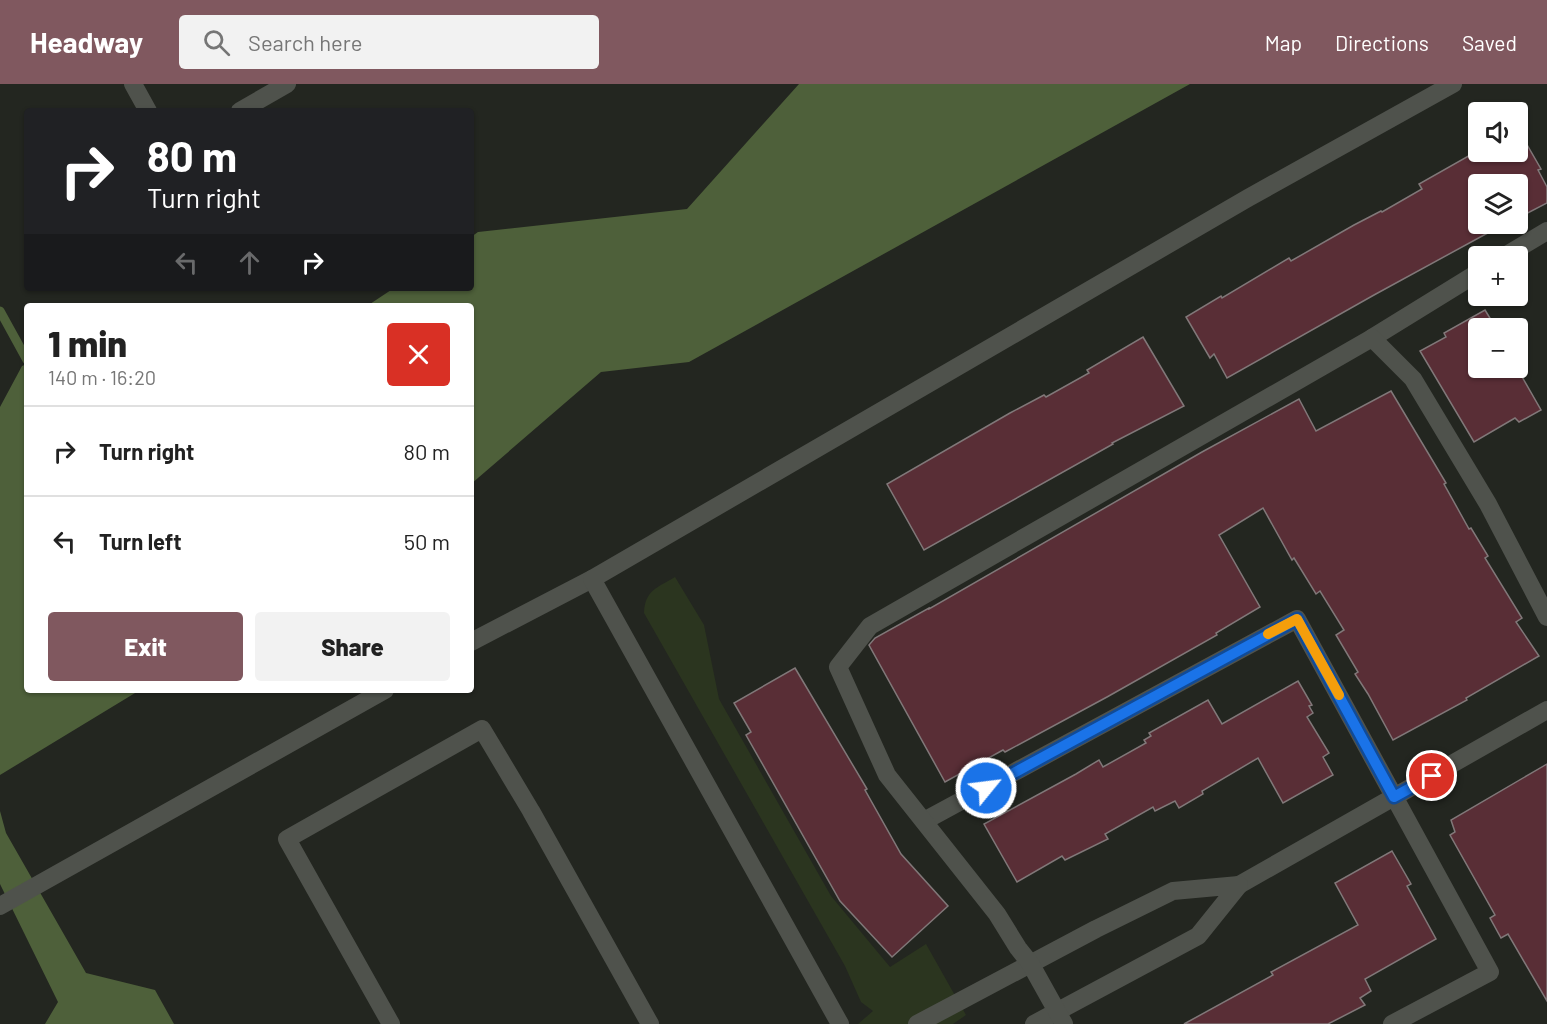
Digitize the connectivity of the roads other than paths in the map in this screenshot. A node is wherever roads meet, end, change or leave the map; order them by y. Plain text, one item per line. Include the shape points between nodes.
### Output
1 (132, 84) edge
2 (287, 84) edge
3 (1453, 84) edge
4 (146, 108) edge
5 (245, 108) edge
6 (1547, 231) edge
7 (1522, 246) edge
8 (1468, 280) edge
9 (1372, 338) junction
10 (592, 579) junction
11 (1547, 617) edge
12 (474, 640) edge
13 (380, 693) edge
14 (1547, 710) edge
15 (1394, 797) junction
16 (924, 821) junction
17 (1239, 885) junction
18 (0, 906) edge
19 (1030, 963) junction
20 (1061, 1018) edge
21 (391, 1024) edge
22 (650, 1024) edge
23 (840, 1024) edge
24 (917, 1024) edge
25 (1034, 1024) edge
26 (1392, 1024) edge

1 - 4 street
2 - 5 street
3 - 10 street via 1248,198
6 - 7 street
8 - 9 street
9 - 11 street via 1413,379 1488,504
9 - 16 street via 870,626 838,667 887,775
10 - 12 street
10 - 23 street
13 - 18 street
14 - 15 street
15 - 16 street via 1297,619
15 - 17 street
15 - 26 street via 1490,972
16 - 19 street
17 - 19 street via 1173,891
17 - 20 street via 1198,936
19 - 20 street
19 - 24 street
20 - 25 street
21 - 22 street via 287,839 482,729

